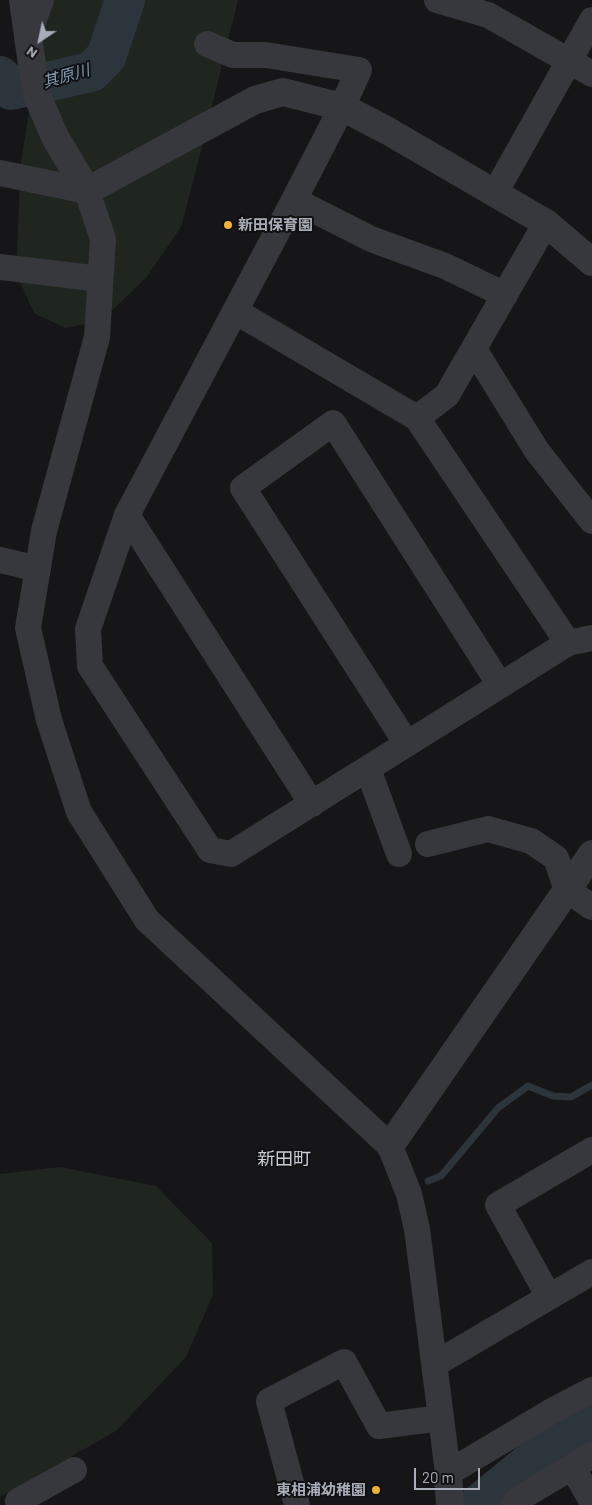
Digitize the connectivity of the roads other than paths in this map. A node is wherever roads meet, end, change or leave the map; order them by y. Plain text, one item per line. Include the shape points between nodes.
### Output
1 (23, 0) edge
2 (41, 0) edge
3 (437, 0) edge
4 (592, 20) edge
5 (27, 38) junction
6 (207, 44) dead end
7 (569, 62) junction
8 (592, 74) edge
9 (342, 107) junction
10 (2, 174) edge
11 (87, 190) junction
12 (495, 193) junction
13 (294, 200) junction
14 (546, 223) junction
15 (592, 261) edge
16 (0, 268) edge
17 (100, 279) junction
18 (505, 295) junction
19 (235, 311) junction
20 (474, 349) junction
21 (417, 418) junction
22 (127, 516) junction
23 (592, 521) edge
24 (0, 560) edge
25 (38, 569) junction
26 (580, 640) edge
27 (500, 685) junction
28 (407, 744) junction
29 (368, 768) junction
30 (312, 804) junction
31 (428, 844) dead end
32 (399, 854) dead end
33 (592, 854) edge
34 (567, 890) junction
35 (592, 906) edge
36 (390, 1146) junction
37 (592, 1150) edge
38 (592, 1272) edge
39 (549, 1297) junction
40 (435, 1364) junction
41 (592, 1390) edge
42 (441, 1418) junction
43 (582, 1461) edge
44 (74, 1470) dead end
45 (448, 1473) junction
46 (17, 1500) edge
47 (592, 1501) edge
48 (448, 1503) edge
49 (297, 1505) edge
50 (513, 1505) edge

1 - 5 street
2 - 5 street
3 - 7 street via 488,15
4 - 7 street
5 - 11 street via 36,93 55,137
6 - 9 street via 233,55 266,55 359,70
7 - 8 street
7 - 12 street
9 - 11 street via 283,92 255,100
9 - 12 street
9 - 13 street
10 - 11 street
11 - 17 street via 103,239
12 - 14 street
13 - 18 street via 371,240 445,266
13 - 19 street
14 - 15 street
14 - 18 street
16 - 17 street
17 - 25 street via 97,337 44,531
18 - 20 street
19 - 21 street
19 - 22 street
20 - 21 street via 447,395
20 - 23 street via 537,451
21 - 26 street
22 - 30 street
22 - 30 street via 88,630 90,666 210,850 232,854
24 - 25 street
25 - 36 street via 28,628 48,720 79,812 147,920
26 - 27 street
27 - 28 street
27 - 28 street via 333,423 243,488
28 - 29 street
29 - 30 street
29 - 32 street
31 - 34 street via 488,829 530,841 556,858
33 - 34 street
34 - 35 street
34 - 36 street
36 - 40 street via 409,1194 417,1229
37 - 39 street via 498,1205
38 - 39 street
39 - 40 street
40 - 42 street
41 - 45 street via 552,1410
42 - 45 street
42 - 49 street via 379,1426 344,1362 269,1401
43 - 47 street
43 - 50 street
44 - 46 street
45 - 48 street

